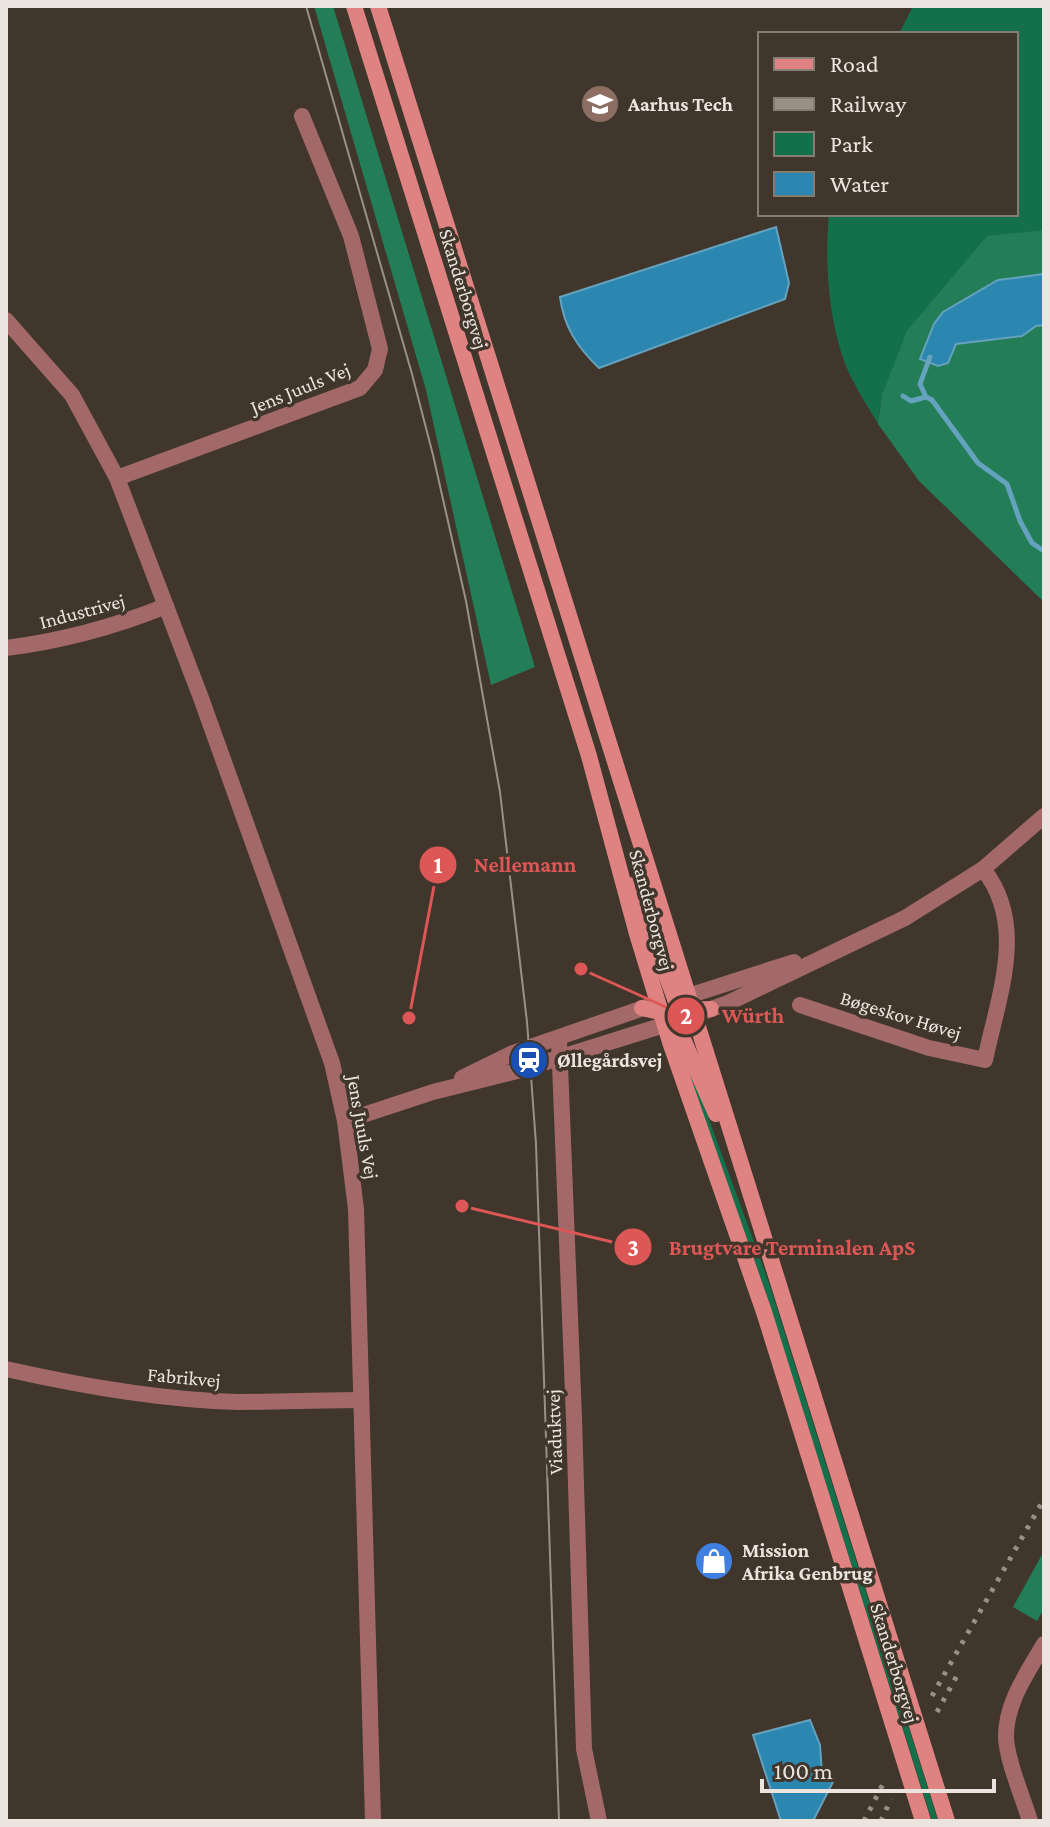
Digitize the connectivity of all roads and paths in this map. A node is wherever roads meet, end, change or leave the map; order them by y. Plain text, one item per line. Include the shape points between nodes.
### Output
1 (354, 6) edge
2 (378, 6) edge
3 (302, 116) dead end
4 (6, 320) edge
5 (117, 478) junction
6 (166, 606) junction
7 (6, 648) edge
8 (603, 805) junction
9 (1044, 816) edge
10 (983, 869) junction
11 (831, 954) junction
12 (800, 1005) dead end
13 (697, 1007) junction
14 (656, 1012) junction
15 (559, 1040) junction
16 (560, 1058) junction
17 (433, 1092) junction
18 (345, 1121) junction
19 (745, 1177) junction
20 (6, 1369) edge
21 (361, 1400) junction
22 (1044, 1644) edge
23 (373, 1821) edge
24 (599, 1821) edge
25 (923, 1821) edge
26 (947, 1821) edge
27 (1030, 1821) edge

1 - 8 main road, Skanderborgvej
2 - 13 main road, Skanderborgvej
3 - 5 street, Jens Juuls Vej via 351,236 380,349 375,370 360,388
4 - 5 street, Jens Juuls Vej via 72,395
5 - 6 street, Jens Juuls Vej
6 - 7 street, Industrivej via 109,628
6 - 18 street, Jens Juuls Vej via 298,964 332,1063
8 - 13 main road via 672,992 682,1006
8 - 14 main road, Skanderborgvej
9 - 10 street
10 - 11 street via 905,918
10 - 12 street, Bøgeskov Høvej via 1002,899 1009,947 985,1060 929,1048
11 - 13 street
11 - 13 street via 805,958
13 - 19 main road, Skanderborgvej
14 - 15 street
14 - 16 street
14 - 19 main road via 680,1029
14 - 25 main road, Skanderborgvej via 764,1312
15 - 16 street, Viaduktvej
15 - 17 street via 513,1053
16 - 17 street
16 - 24 street, Viaduktvej via 584,1749
17 - 18 street
18 - 21 street, Jens Juuls Vej via 356,1209
19 - 26 main road, Skanderborgvej
20 - 21 street, Fabrikvej via 174,1397 236,1402
21 - 23 street, Jens Juuls Vej
22 - 27 street via 1007,1725 1006,1739

